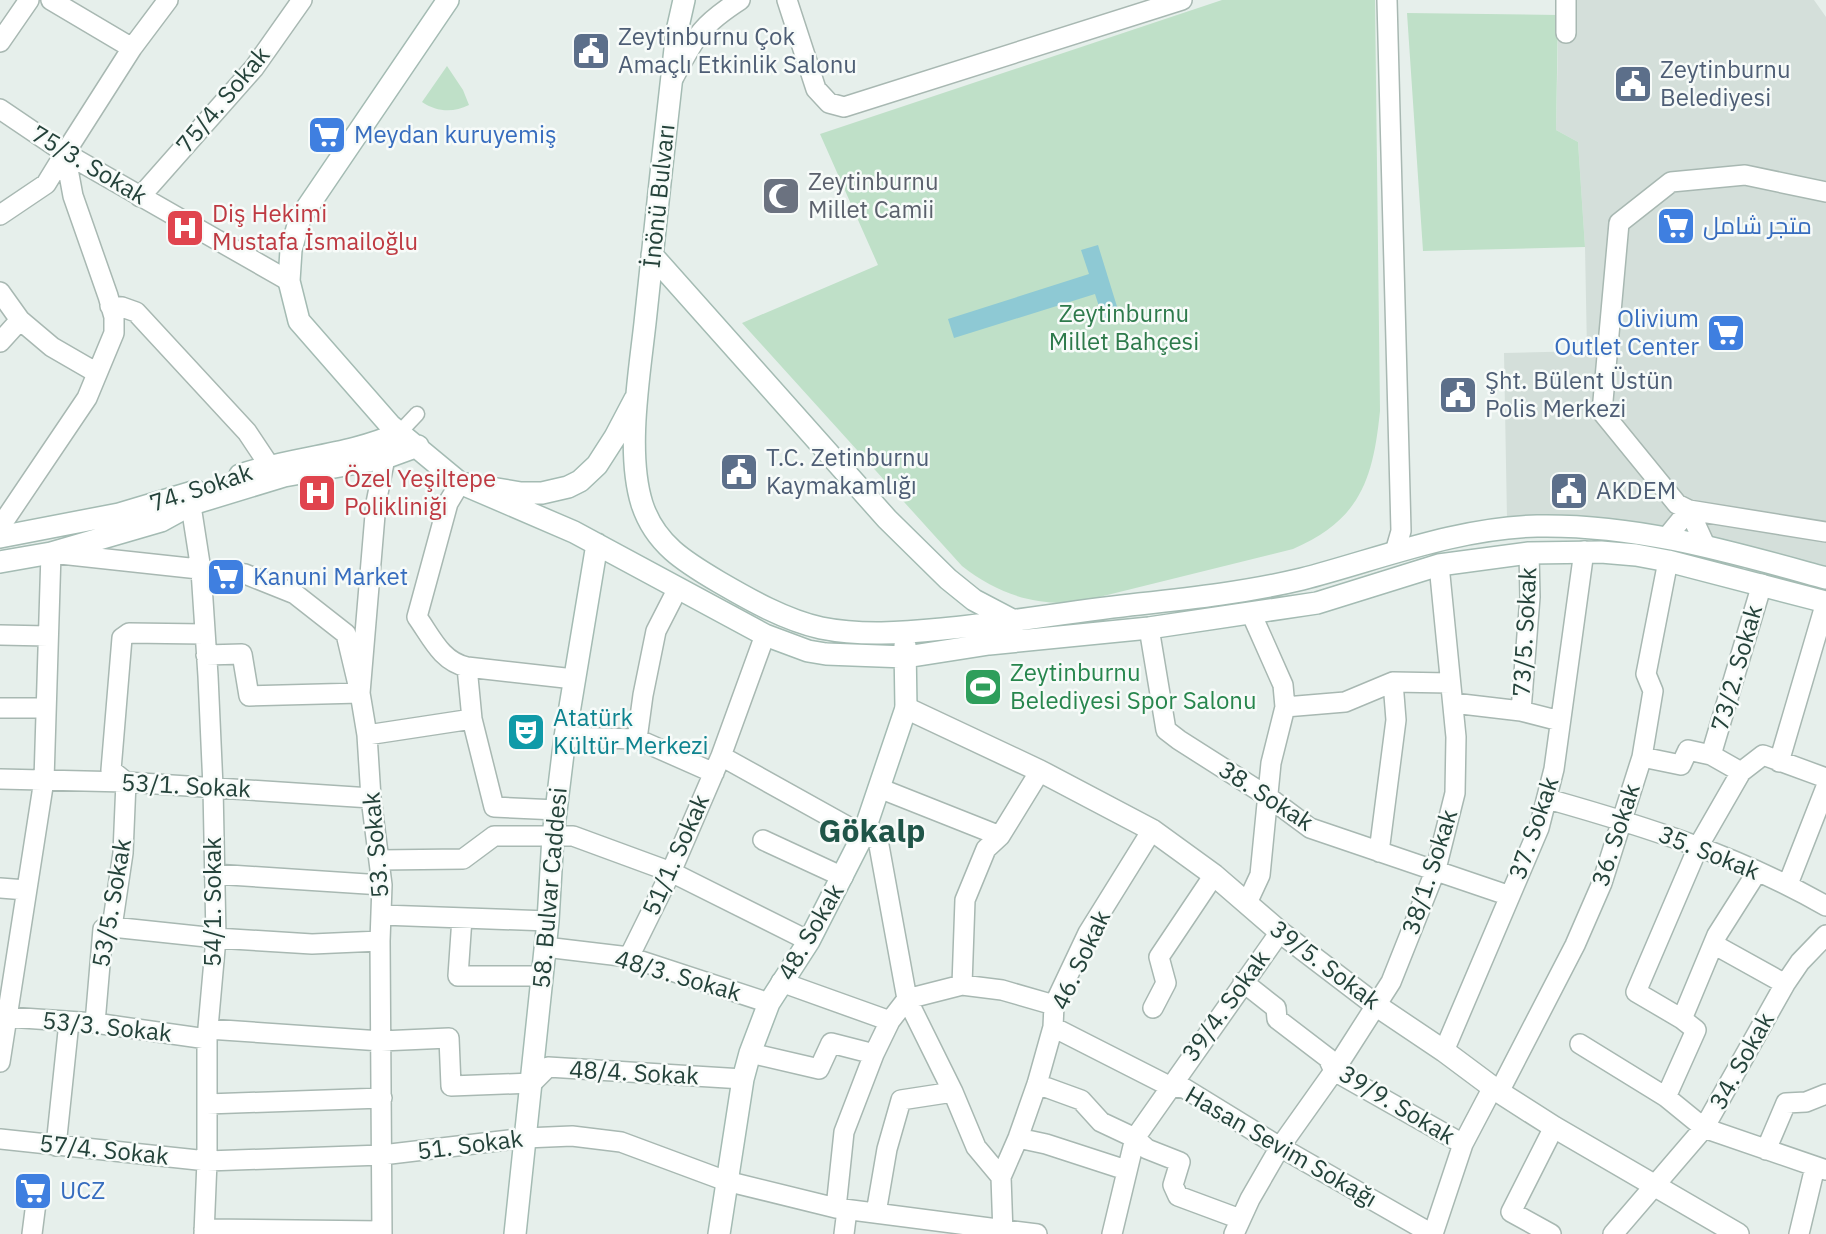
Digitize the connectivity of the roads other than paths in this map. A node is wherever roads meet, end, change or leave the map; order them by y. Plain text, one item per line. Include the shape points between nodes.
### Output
1 (29, 0) edge
2 (168, 0) edge
3 (302, 0) edge
4 (448, 0) edge
5 (684, 0) edge
6 (740, 0) edge
7 (787, 0) edge
8 (1182, 0) edge
9 (1387, 0) edge
10 (1566, 0) edge
11 (61, 3) edge
12 (1566, 33) dead end
13 (0, 42) edge
14 (132, 48) junction
15 (671, 81) junction
16 (0, 109) edge
17 (65, 153) junction
18 (1826, 192) edge
19 (140, 197) junction
20 (0, 215) edge
21 (652, 255) junction
22 (289, 281) junction
23 (0, 292) edge
24 (110, 306) junction
25 (20, 320) junction
26 (0, 342) edge
27 (97, 373) junction
28 (638, 393) junction
29 (417, 414) dead end
30 (399, 433) junction
31 (418, 446) junction
32 (385, 458) junction
33 (269, 465) junction
34 (460, 483) junction
35 (191, 498) junction
36 (1689, 510) junction
37 (0, 527) edge
38 (1826, 532) edge
39 (0, 537) edge
40 (1667, 537) junction
41 (597, 544) junction
42 (1705, 545) junction
43 (1395, 552) junction
44 (1592, 552) junction
45 (51, 553) junction
46 (1529, 553) junction
47 (1668, 561) junction
48 (0, 562) edge
49 (1439, 565) junction
50 (201, 570) junction
51 (1826, 578) edge
52 (1762, 584) junction
53 (678, 588) junction
54 (1826, 602) edge
55 (1251, 612) junction
56 (1016, 622) junction
57 (1149, 628) junction
58 (905, 632) junction
59 (204, 634) junction
60 (0, 635) edge
61 (765, 635) junction
62 (48, 636) junction
63 (206, 655) junction
64 (906, 657) junction
65 (467, 667) junction
66 (574, 679) junction
67 (1393, 682) junction
68 (1450, 683) junction
69 (360, 693) junction
70 (1453, 703) junction
71 (1285, 707) junction
72 (0, 708) edge
73 (45, 708) junction
74 (906, 708) junction
75 (1521, 711) junction
76 (472, 719) junction
77 (1560, 721) junction
78 (367, 735) junction
79 (565, 737) junction
80 (637, 739) junction
81 (1711, 755) junction
82 (1642, 757) junction
83 (1779, 762) junction
84 (717, 764) junction
85 (1040, 771) junction
86 (1741, 772) junction
87 (1826, 777) edge
88 (0, 779) edge
89 (44, 780) junction
90 (126, 782) junction
91 (1826, 785) edge
92 (213, 787) junction
93 (879, 788) junction
94 (1267, 796) junction
95 (371, 798) junction
96 (1548, 799) junction
97 (557, 810) junction
98 (1622, 820) junction
99 (1152, 830) junction
100 (863, 835) junction
101 (553, 836) junction
102 (1000, 836) junction
103 (763, 840) dead end
104 (1699, 845) junction
105 (1379, 852) junction
106 (380, 860) junction
107 (1436, 869) junction
108 (671, 872) junction
109 (1757, 872) junction
110 (214, 874) junction
111 (1214, 875) junction
112 (843, 877) junction
113 (1787, 884) junction
114 (382, 885) junction
115 (0, 888) edge
116 (26, 890) junction
117 (1510, 896) junction
118 (1247, 903) junction
119 (1826, 906) edge
120 (382, 915) junction
121 (462, 918) junction
122 (548, 920) junction
123 (112, 927) junction
124 (1280, 932) junction
125 (1825, 937) edge
126 (216, 938) junction
127 (380, 941) junction
128 (809, 941) junction
129 (1715, 945) junction
130 (545, 947) junction
131 (629, 957) junction
132 (541, 976) junction
133 (781, 982) junction
134 (1243, 982) junction
135 (1785, 984) junction
136 (962, 985) junction
137 (907, 999) junction
138 (769, 1003) junction
139 (1054, 1005) junction
140 (1377, 1006) junction
141 (1153, 1008) dead end
142 (8, 1017) junction
143 (1682, 1019) junction
144 (890, 1021) junction
145 (69, 1022) junction
146 (95, 1023) junction
147 (1053, 1027) junction
148 (207, 1034) junction
149 (381, 1041) junction
150 (1580, 1044) dead end
151 (1444, 1051) junction
152 (750, 1053) junction
153 (874, 1054) junction
154 (0, 1060) edge
155 (1334, 1071) junction
156 (743, 1079) junction
157 (532, 1083) junction
158 (1037, 1084) junction
159 (1169, 1087) junction
160 (1496, 1089) junction
161 (953, 1092) junction
162 (1826, 1094) edge
163 (1667, 1097) junction
164 (382, 1098) junction
165 (207, 1104) junction
166 (1554, 1127) junction
167 (1704, 1128) junction
168 (525, 1138) junction
169 (1018, 1138) junction
170 (1135, 1138) junction
171 (0, 1139) edge
172 (1463, 1144) junction
173 (56, 1146) junction
174 (1280, 1147) junction
175 (1766, 1150) junction
176 (382, 1155) junction
177 (207, 1161) junction
178 (1821, 1169) edge
179 (1126, 1170) junction
180 (1002, 1177) junction
181 (726, 1181) junction
182 (1654, 1185) junction
183 (38, 1187) dead end
184 (842, 1209) junction
185 (876, 1213) junction
186 (1237, 1226) edge
187 (204, 1231) edge
188 (1003, 1231) edge
189 (382, 1232) edge
190 (32, 1234) edge
191 (515, 1234) edge
192 (719, 1234) edge
193 (844, 1234) edge
194 (1037, 1234) edge
195 (1111, 1234) edge
196 (1433, 1234) edge
197 (1551, 1234) edge
198 (1613, 1234) edge
199 (1738, 1234) edge
200 (1799, 1234) edge

1 - 13 street
2 - 14 street
3 - 19 street, 75/4. Sokak via 254,68
4 - 22 main road via 300,218
5 - 15 main road, İnönü Bulvarı
6 - 15 street via 712,18 694,38
7 - 8 street via 816,89 829,103 844,107
9 - 43 street via 1401,531
10 - 12 street
11 - 14 street
14 - 17 street
15 - 21 main road, İnönü Bulvarı
16 - 17 street, 75/3. Sokak
17 - 19 street, 75/3. Sokak
17 - 20 street via 46,184
17 - 24 street via 73,196
18 - 36 street via 1745,175 1671,182 1619,223 1602,412 1677,504
19 - 22 street, 75/3. Sokak
21 - 28 main road, İnönü Bulvarı
21 - 56 main road via 887,520 974,600
22 - 30 main road via 299,321
23 - 25 street
24 - 27 street via 114,333
24 - 33 street via 136,312 247,432
25 - 26 street
25 - 27 street via 52,347
27 - 37 street via 87,398
28 - 34 main road via 597,465 580,481 542,493
28 - 58 main road, İnönü Bulvarı via 635,457 639,491 652,527 668,549 741,595 800,622 855,633
29 - 30 street
30 - 31 main road
30 - 33 main road, 74. Sokak via 376,444
31 - 32 main road, 74. Sokak
31 - 34 main road
32 - 35 main road, 74. Sokak
32 - 69 street, 53. Sokak via 376,503
33 - 35 main road, 74. Sokak
34 - 41 main road
34 - 65 street via 447,503 416,617 443,656
35 - 39 main road, 74. Sokak
35 - 45 main road, 74. Sokak via 161,521
35 - 50 street, 54/1. Sokak
36 - 38 street
36 - 40 street
36 - 42 street
40 - 42 main road, İnönü Bulvarı
40 - 43 main road, İnönü Bulvarı via 1538,526 1463,534
40 - 44 main road via 1650,547
41 - 53 main road
41 - 66 main road, 58. Bulvar Caddesi
42 - 51 main road, İnönü Bulvarı
43 - 56 main road, İnönü Bulvarı via 1298,580
44 - 46 main road
44 - 47 main road
44 - 77 street, 37. Sokak
45 - 48 main road, 74. Sokak
45 - 50 street
45 - 62 street
46 - 49 main road
46 - 75 street, 73/5. Sokak
47 - 52 main road
47 - 82 street, 36. Sokak via 1646,674 1653,691
49 - 55 main road via 1317,603
49 - 68 street, 38/1. Sokak
50 - 59 street, 54/1. Sokak
50 - 69 street via 245,574 295,594 346,634
52 - 54 main road
52 - 81 street, 73/2. Sokak
53 - 61 main road
53 - 80 street via 656,631
54 - 83 street
55 - 57 main road
55 - 71 street via 1283,685
56 - 58 main road, İnönü Bulvarı
57 - 64 main road
57 - 94 street, 38. Sokak via 1166,730
58 - 64 main road, 48. Sokak
59 - 63 street, 54/1. Sokak
59 - 90 street via 129,633 122,638 111,770
60 - 62 street
61 - 64 main road via 826,654
61 - 84 street, 51/1. Sokak
62 - 73 street
63 - 69 street via 242,654 248,696
63 - 92 street, 54/1. Sokak
64 - 74 main road, 48. Sokak
65 - 66 street
65 - 76 street
66 - 79 main road, 58. Bulvar Caddesi
67 - 68 street
67 - 71 street via 1345,702
67 - 105 street via 1396,720
68 - 70 street, 38/1. Sokak
69 - 78 street, 53. Sokak
70 - 75 street
70 - 107 street, 38/1. Sokak via 1455,793
71 - 94 street
72 - 73 street
73 - 89 street
74 - 85 main road, 39/5. Sokak
74 - 93 main road, 48. Sokak
75 - 77 street
76 - 78 street
76 - 97 street via 494,807
77 - 96 street, 37. Sokak
78 - 95 street, 53. Sokak
79 - 80 street
79 - 97 main road, 58. Bulvar Caddesi
80 - 84 street
81 - 82 street, 73/2. Sokak via 1688,750 1681,765
81 - 86 street
82 - 98 street, 36. Sokak
83 - 86 street via 1763,755
83 - 87 street
84 - 100 street
84 - 108 street, 51/1. Sokak
85 - 99 main road, 39/5. Sokak
85 - 102 street
86 - 104 street
87 - 91 street
88 - 89 street, 53/1. Sokak
89 - 90 street, 53/1. Sokak
89 - 116 street
90 - 92 street, 53/1. Sokak
90 - 123 street, 53/5. Sokak via 124,853
91 - 113 street
92 - 95 street, 53/1. Sokak
92 - 110 street, 54/1. Sokak
93 - 100 main road, 48. Sokak
93 - 102 street
94 - 105 street, 38. Sokak via 1310,828
94 - 118 street via 1260,875
95 - 106 street, 53. Sokak
96 - 98 street, 35. Sokak
96 - 117 street, 37. Sokak
97 - 101 main road, 58. Bulvar Caddesi
98 - 104 street, 35. Sokak
98 - 160 street, 36. Sokak via 1575,946
99 - 111 main road, 39/5. Sokak
99 - 139 street, 46. Sokak via 1088,933
100 - 112 main road, 48. Sokak
100 - 137 street via 878,839
101 - 106 street via 494,836 463,859
101 - 108 street via 573,836
101 - 122 main road, 58. Bulvar Caddesi
102 - 136 street via 986,849 965,900
103 - 112 street
104 - 109 street, 35. Sokak
104 - 143 street via 1636,992
105 - 107 street, 38. Sokak
106 - 114 street, 53. Sokak
107 - 117 street, 38. Sokak
107 - 140 street, 38/1. Sokak
108 - 128 street
108 - 131 street, 51/1. Sokak
109 - 113 street, 35. Sokak
109 - 129 street
110 - 114 street
110 - 126 street, 54/1. Sokak
111 - 118 main road, 39/5. Sokak
111 - 141 street via 1159,957 1166,983
112 - 128 main road, 48. Sokak
113 - 119 street, 35. Sokak
114 - 120 street, 53. Sokak
115 - 116 street
116 - 142 street
117 - 151 street, 37. Sokak
118 - 124 main road, 39/5. Sokak
120 - 121 street
120 - 127 street, 53. Sokak
121 - 122 street
121 - 132 street via 458,976
122 - 130 main road, 58. Bulvar Caddesi
123 - 126 street
123 - 146 street, 53/5. Sokak via 103,929
124 - 134 street, 39/4. Sokak
124 - 140 main road, 39/5. Sokak
125 - 135 street, 34. Sokak
126 - 127 street via 312,944
126 - 148 street, 54/1. Sokak
127 - 149 street, 53. Sokak
128 - 133 main road, 48. Sokak
129 - 135 street
129 - 143 street
130 - 131 street, 48/3. Sokak
130 - 132 main road, 58. Bulvar Caddesi
131 - 138 street, 48/3. Sokak
132 - 157 main road, 58. Bulvar Caddesi
133 - 138 main road, 48. Sokak
133 - 144 street
134 - 155 street, 39/9. Sokak via 1276,1008 1277,1019 1328,1058
134 - 159 street, 39/4. Sokak
135 - 167 street, 34. Sokak
136 - 137 street
136 - 139 street via 1002,990
137 - 144 street
137 - 161 street
138 - 152 main road, 48. Sokak
139 - 147 street, 46. Sokak
140 - 151 main road, 39/5. Sokak
140 - 155 street, 38/1. Sokak
142 - 145 street, 53/3. Sokak
142 - 154 street
143 - 163 street via 1696,1030
144 - 153 street
145 - 146 street, 53/3. Sokak
145 - 173 street
146 - 148 street, 53/3. Sokak
147 - 158 street, 46. Sokak
147 - 159 street, Hasan Sevim Sokağı
148 - 149 street, 53/3. Sokak
148 - 165 street, 54/1. Sokak
149 - 157 street, 53/3. Sokak via 449,1038 451,1086
149 - 164 street, 53. Sokak
150 - 163 street
151 - 160 main road, 39/5. Sokak
152 - 153 street via 819,1069 831,1043
152 - 156 main road, 48. Sokak
153 - 184 street via 844,1132
155 - 172 street, 39/9. Sokak
155 - 174 street, 38/1. Sokak
156 - 157 street, 48/4. Sokak via 548,1068
156 - 181 main road, 48. Sokak
157 - 168 main road, 58. Bulvar Caddesi
158 - 169 street, 46. Sokak
158 - 170 street via 1081,1100 1101,1122
159 - 170 street, 39/4. Sokak
159 - 174 street, Hasan Sevim Sokağı via 1184,1088
160 - 166 main road, 39/5. Sokak
160 - 172 street, 36. Sokak
161 - 180 street via 976,1147
161 - 185 street via 901,1100
162 - 175 street via 1786,1103
163 - 167 street
164 - 165 street
164 - 176 street, 53. Sokak
165 - 177 street, 54/1. Sokak
166 - 182 main road, 39/5. Sokak
166 - 197 street via 1511,1212
167 - 175 street
167 - 182 street, 34. Sokak
168 - 176 street, 51. Sokak
168 - 181 street, 51. Sokak via 572,1136 621,1142
168 - 191 main road, 58. Bulvar Caddesi
169 - 179 street
169 - 180 street, 46. Sokak
170 - 179 street, 39/4. Sokak
170 - 186 street via 1147,1149 1180,1162 1173,1185 1178,1196
171 - 173 street, 57/4. Sokak
172 - 196 street, 36. Sokak
173 - 177 street, 57/4. Sokak
174 - 186 street, 38/1. Sokak
174 - 196 street, Hasan Sevim Sokağı
175 - 178 street
176 - 177 street, 51. Sokak
176 - 189 street, 53. Sokak
177 - 187 street, 54/1. Sokak
178 - 200 street
179 - 195 street, 39/4. Sokak
180 - 188 street
181 - 184 street, 51. Sokak
181 - 192 main road, 48. Sokak
182 - 198 street, 34. Sokak
182 - 199 main road, 39/5. Sokak
183 - 190 street
184 - 185 street, 51. Sokak
184 - 193 street
185 - 188 street, 51. Sokak
187 - 189 street
188 - 194 street, 51. Sokak

